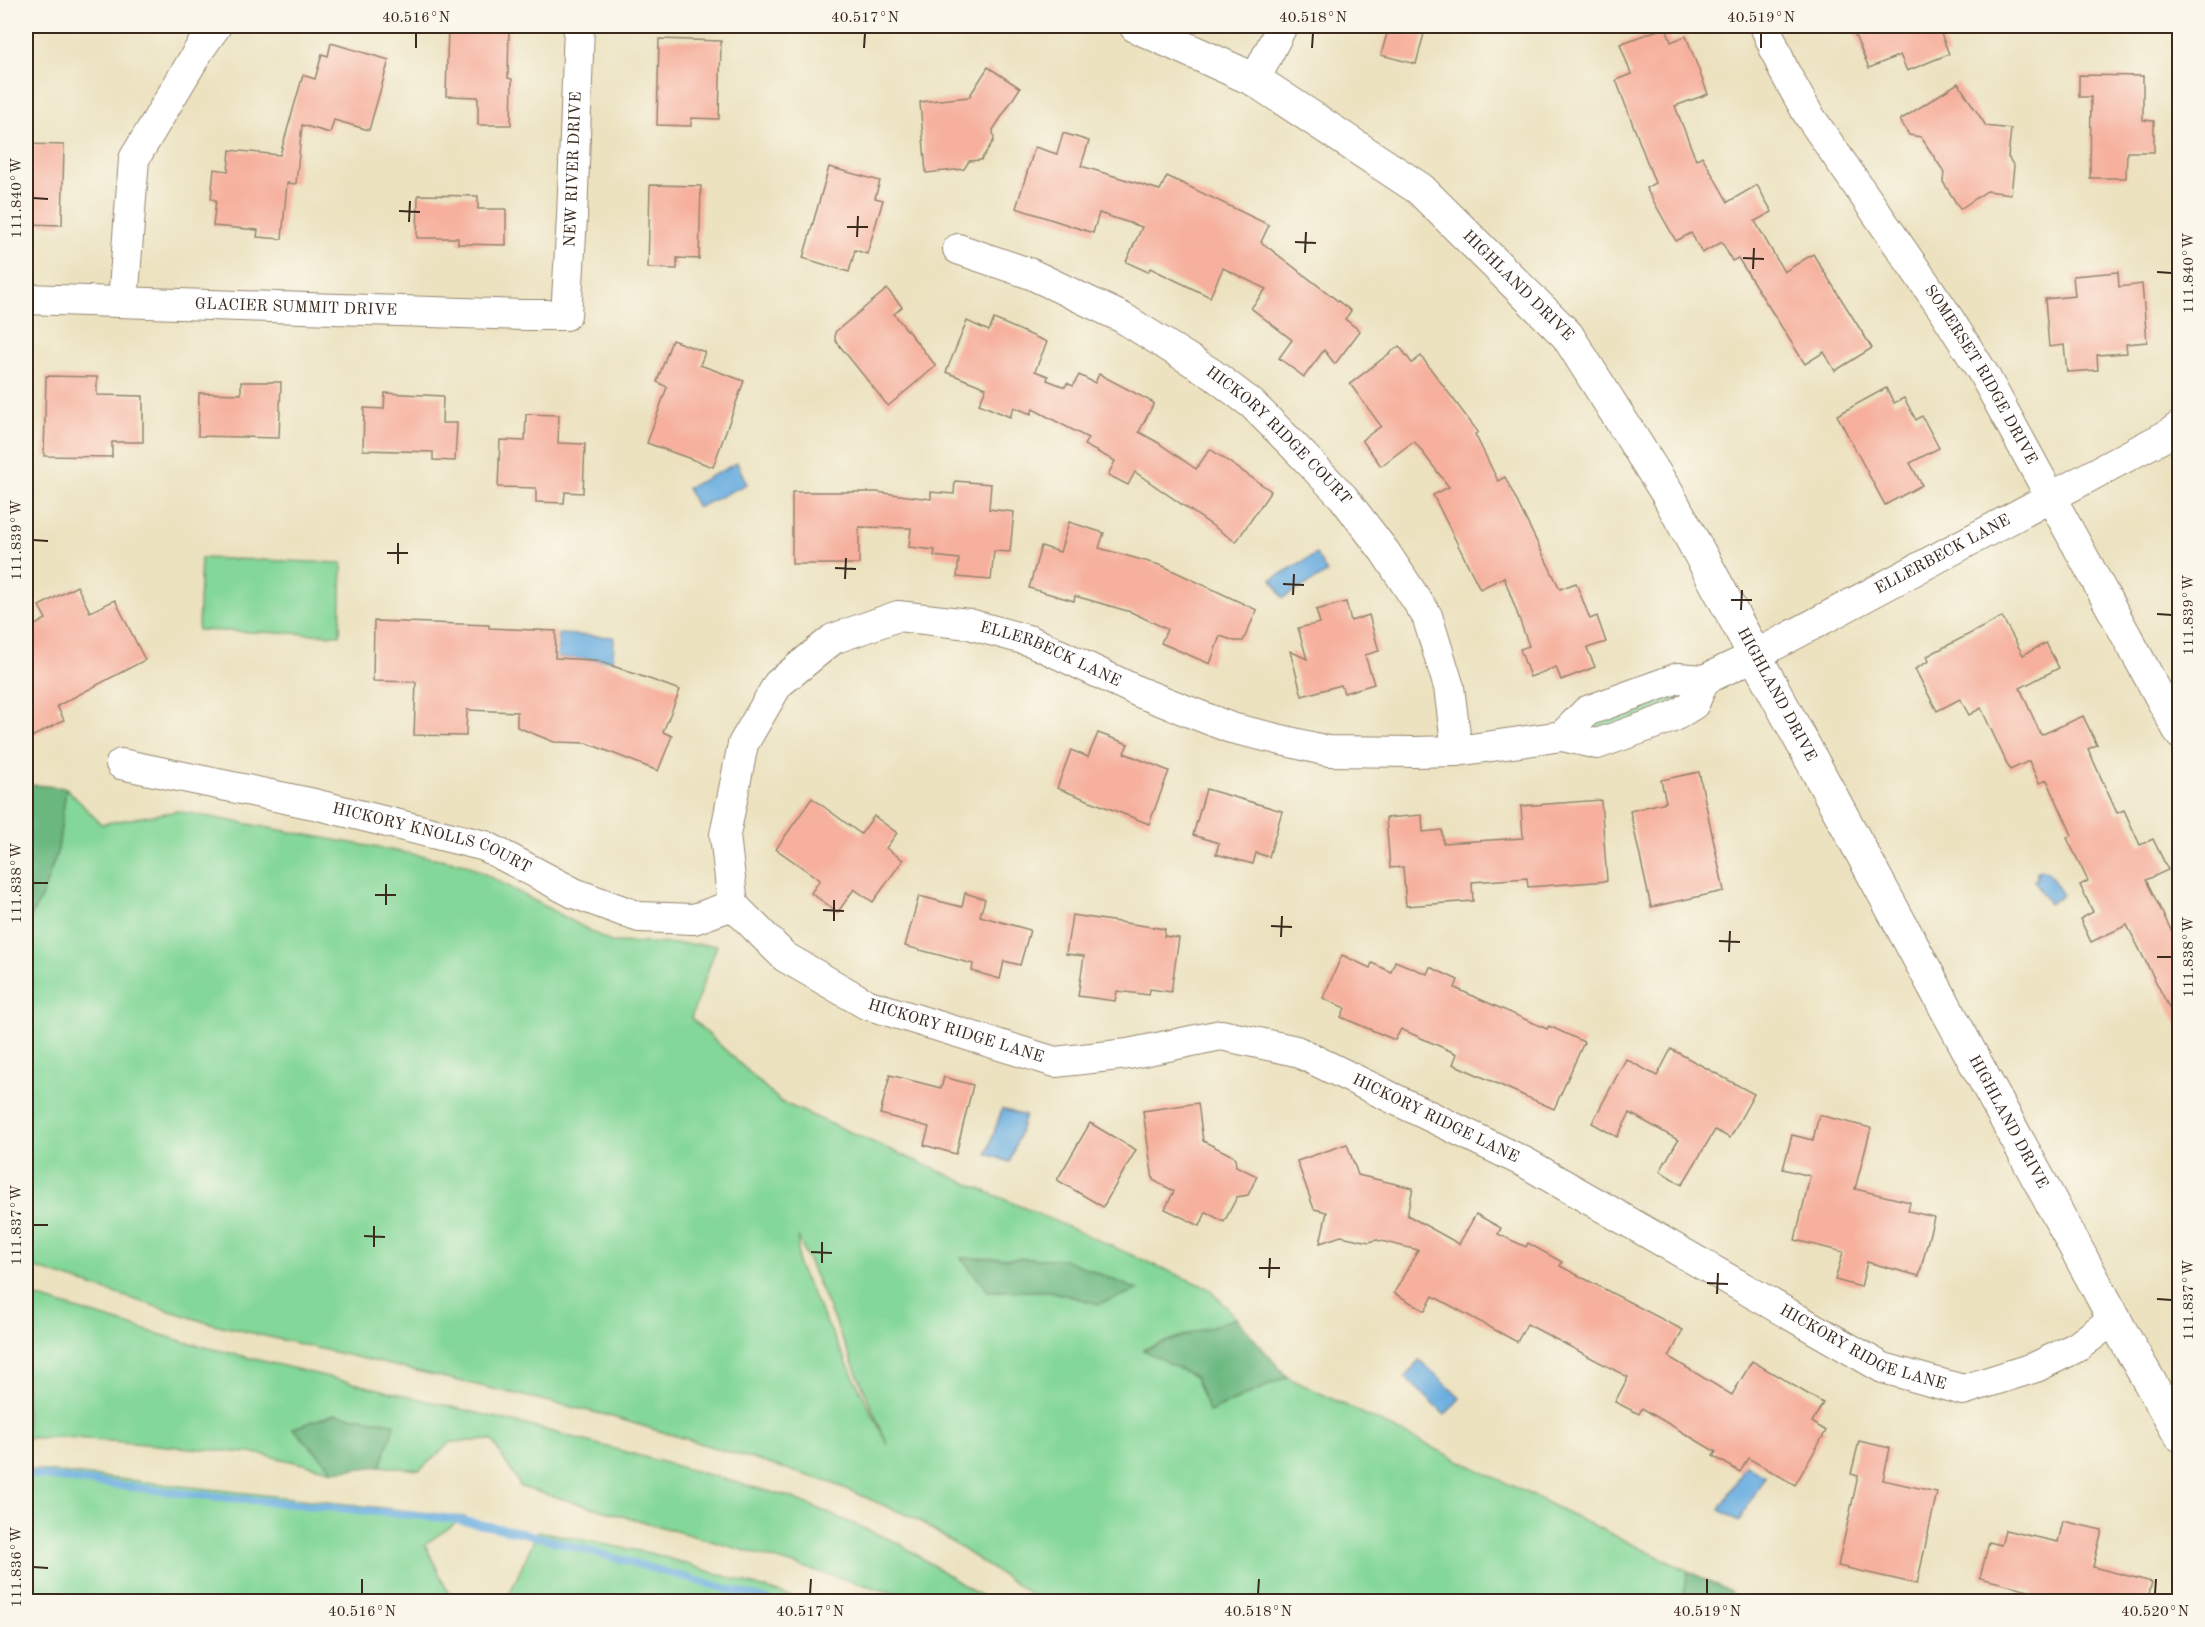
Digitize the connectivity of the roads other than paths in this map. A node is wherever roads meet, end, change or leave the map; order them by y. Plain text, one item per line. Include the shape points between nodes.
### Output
1 (216, 26) edge
2 (579, 26) edge
3 (1136, 26) edge
4 (1282, 26) edge
5 (1765, 26) edge
6 (1255, 80) junction
7 (958, 249) dead end
8 (26, 299) edge
9 (123, 302) junction
10 (566, 315) joint
11 (2180, 426) edge
12 (2052, 498) junction
13 (1754, 656) junction
14 (2180, 734) edge
15 (1457, 751) junction
16 (121, 764) dead end
17 (733, 905) junction
18 (2115, 1318) junction
19 (2180, 1436) edge

1 - 9 street via 134,159
2 - 10 street, NEW RIVER DRIVE
3 - 6 street, HIGHLAND DRIVE
4 - 6 street
5 - 12 street, SOMERSET RIDGE DRIVE via 1808,114 1971,354
6 - 13 street, HIGHLAND DRIVE via 1420,189 1568,335 1667,493
7 - 15 street, HICKORY RIDGE COURT via 1030,274 1123,318 1211,373 1252,404 1289,441 1343,497 1427,616 1449,687
8 - 9 street, GLACIER SUMMIT DRIVE
9 - 10 street, GLACIER SUMMIT DRIVE
11 - 12 street, ELLERBECK LANE
12 - 13 street, ELLERBECK LANE
12 - 14 street, SOMERSET RIDGE DRIVE
13 - 15 street, ELLERBECK LANE via 1704,680 1678,678 1587,711 1562,736
13 - 18 street, HIGHLAND DRIVE
15 - 17 street, ELLERBECK LANE via 1328,751 1231,728 1139,692 1031,641 969,624 898,616 833,639 778,684 743,744 725,834
16 - 17 street, HICKORY KNOLLS COURT via 314,804 485,846 574,892 639,917 694,919
17 - 18 street, HICKORY RIDGE LANE via 785,957 866,1004 1055,1062 1128,1054 1221,1035 1296,1051 1526,1163 1883,1368 1963,1390 2036,1367 2077,1347
18 - 19 street, HIGHLAND DRIVE

